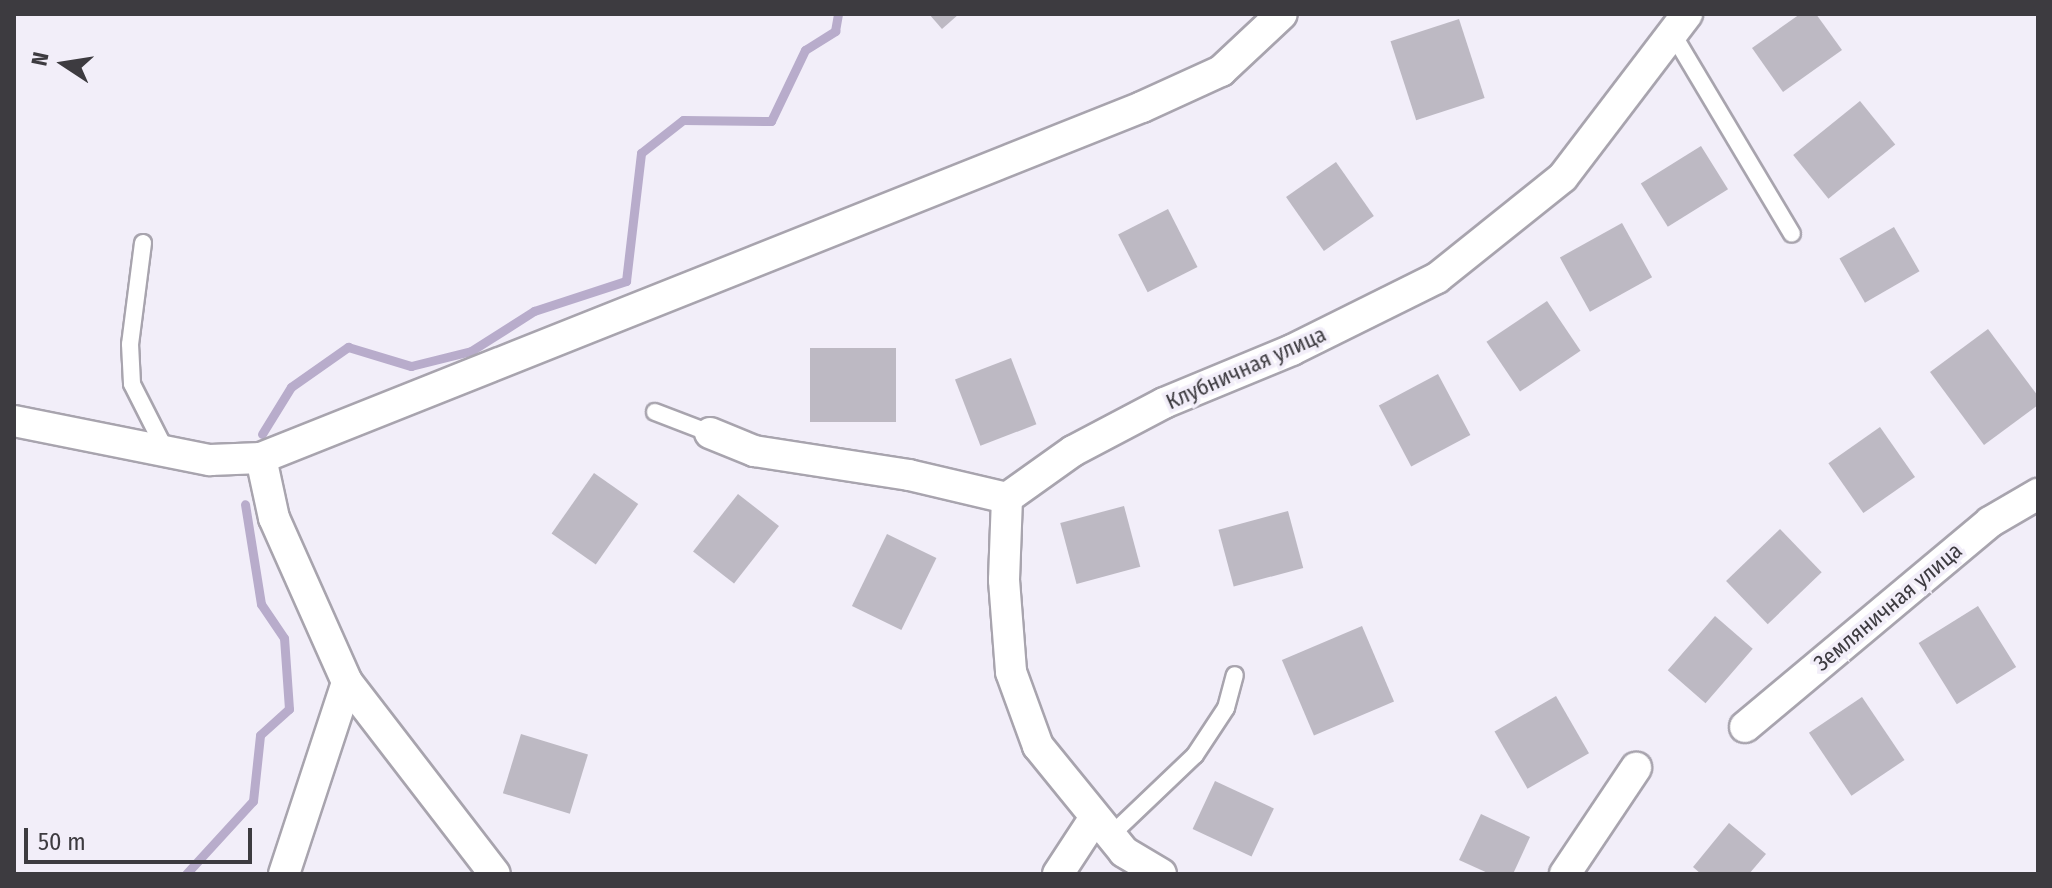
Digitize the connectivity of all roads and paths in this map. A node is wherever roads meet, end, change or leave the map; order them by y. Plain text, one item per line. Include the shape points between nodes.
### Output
1 (1282, 14) edge
2 (1680, 25) edge
3 (1792, 234) dead end
4 (143, 243) dead end
5 (655, 412) dead end
6 (14, 421) edge
7 (710, 433) joint
8 (165, 449) junction
9 (261, 458) junction
10 (2038, 494) edge
11 (1007, 498) junction
12 (1235, 675) dead end
13 (347, 682) junction
14 (1745, 727) dead end
15 (1636, 768) dead end
16 (1102, 827) junction
17 (284, 874) edge
18 (495, 874) edge
19 (1058, 874) edge
20 (1161, 874) edge
21 (1565, 874) edge

1 - 9 street via 1221,71 1142,107
2 - 3 lane
2 - 11 street, Клубничная улица via 1563,177 1437,278 1292,350 1164,403 1073,451
4 - 8 lane via 130,344 132,384
5 - 7 lane
6 - 8 street
7 - 11 street via 754,451 909,475
8 - 9 street via 210,460
9 - 13 street via 274,518
10 - 14 street, Земляничная улица via 1990,522
11 - 16 street via 1004,580 1011,672 1038,746
12 - 16 lane via 1226,708 1195,755
13 - 17 street
13 - 18 street
15 - 21 street
16 - 19 street
16 - 20 street via 1124,852

